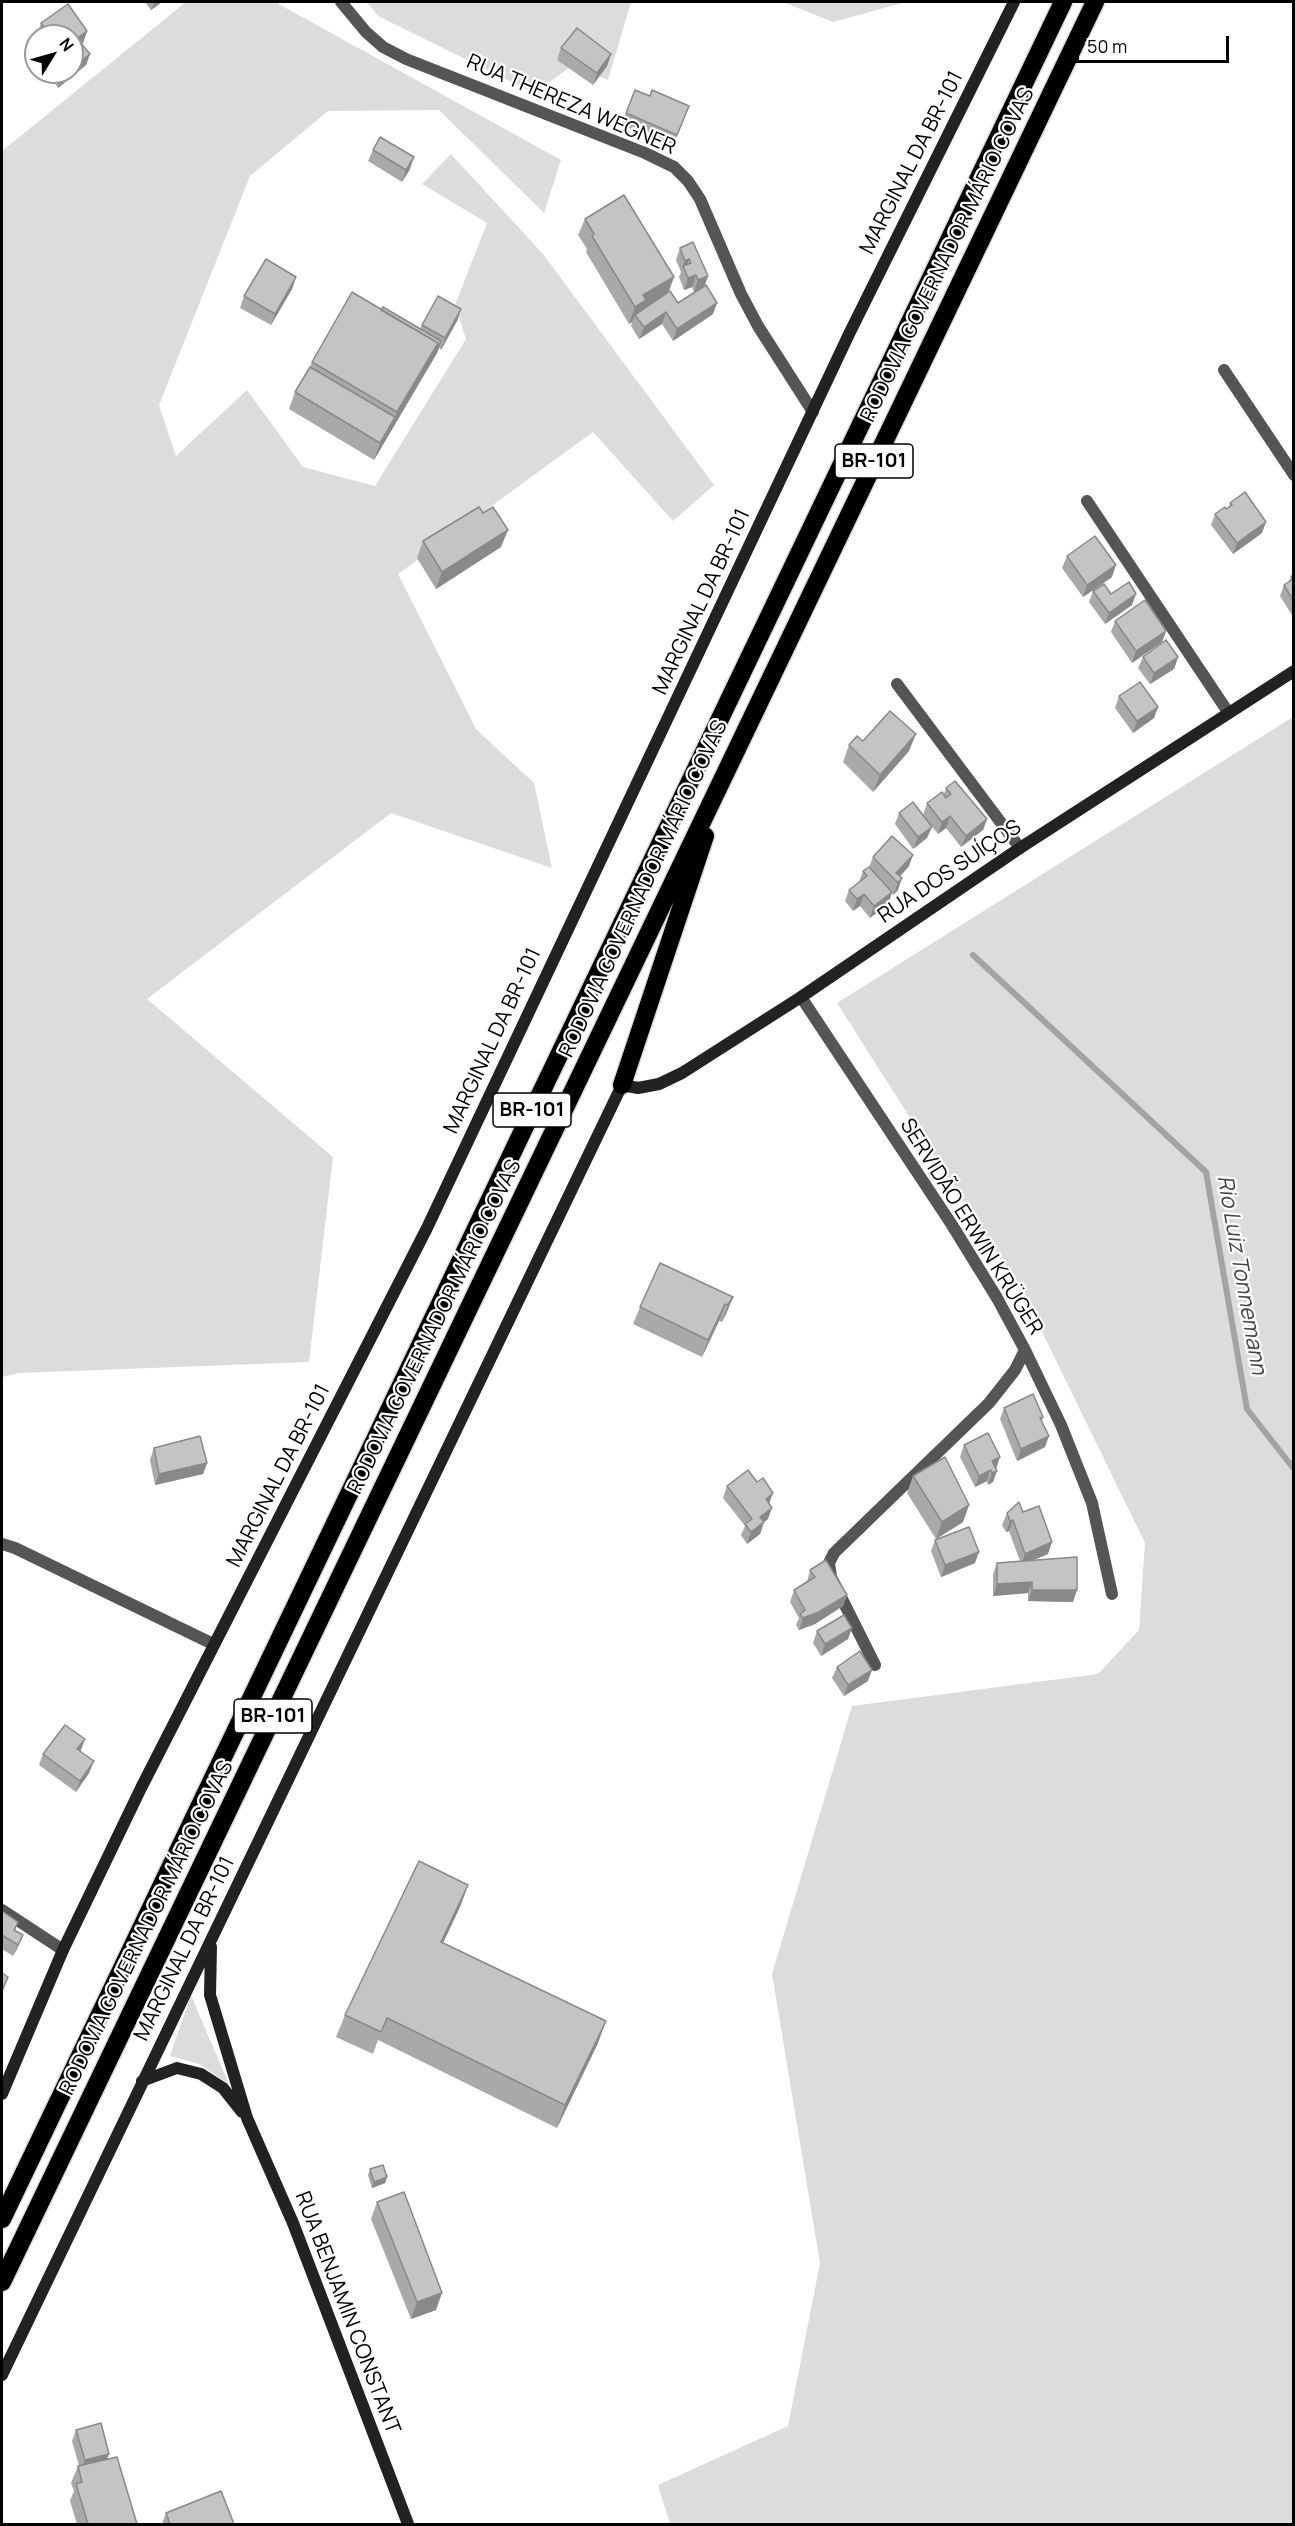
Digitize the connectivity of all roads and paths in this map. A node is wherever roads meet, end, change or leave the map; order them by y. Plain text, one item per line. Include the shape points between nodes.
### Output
1 (341, 2) edge
2 (1014, 2) edge
3 (1063, 2) edge
4 (1095, 2) edge
5 (1224, 370) dead end
6 (813, 412) junction
7 (1293, 475) edge
8 (1087, 501) dead end
9 (1293, 672) edge
10 (897, 684) dead end
11 (1228, 712) junction
12 (731, 758) junction
13 (1020, 848) junction
14 (801, 997) junction
15 (622, 1085) junction
16 (1025, 1350) junction
17 (2, 1544) edge
18 (1112, 1594) dead end
19 (213, 1644) junction
20 (875, 1665) dead end
21 (2, 1910) edge
22 (211, 1943) junction
23 (63, 1950) junction
24 (142, 2081) junction
25 (2, 2094) edge
26 (247, 2118) junction
27 (2, 2218) edge
28 (2, 2283) edge
29 (2, 2375) edge
30 (408, 2524) edge

1 - 6 street, RUA THEREZA WEGNER via 366,32 406,58 674,167 700,199 758,326
2 - 6 main road, MARGINAL DA BR-101
3 - 27 highway, RODOVIA GOVERNADOR MÁRIO COVAS / BR-101
4 - 12 highway, RODOVIA GOVERNADOR MÁRIO COVAS / BR-101
5 - 7 street
6 - 19 main road, MARGINAL DA BR-101 via 427,1228
8 - 11 street
9 - 11 main road, RUA DOS SUÍÇOS
10 - 13 street
11 - 13 main road, RUA DOS SUÍÇOS
12 - 15 highway
12 - 28 highway, RODOVIA GOVERNADOR MÁRIO COVAS / BR-101
13 - 14 main road, RUA DOS SUÍÇOS
14 - 15 main road, RUA DOS SUÍÇOS via 682,1073 659,1084 638,1088
14 - 16 street, SERVIDÃO ERWIN KRÜGER via 952,1225
15 - 22 main road, MARGINAL DA BR-101
16 - 18 street, SERVIDÃO ERWIN KRÜGER via 1086,1485
16 - 20 street via 1015,1370 988,1403 834,1552 829,1563 831,1577
17 - 19 street
19 - 23 main road, MARGINAL DA BR-101
21 - 23 street
22 - 24 main road, MARGINAL DA BR-101
22 - 26 main road, RUA BENJAMIN CONSTANT via 210,1995
23 - 25 main road, MARGINAL DA BR-101
24 - 26 main road, RUA BENJAMIN CONSTANT via 177,2068 201,2074 223,2088
24 - 29 main road, MARGINAL DA BR-101
26 - 30 main road, RUA BENJAMIN CONSTANT via 293,2223

